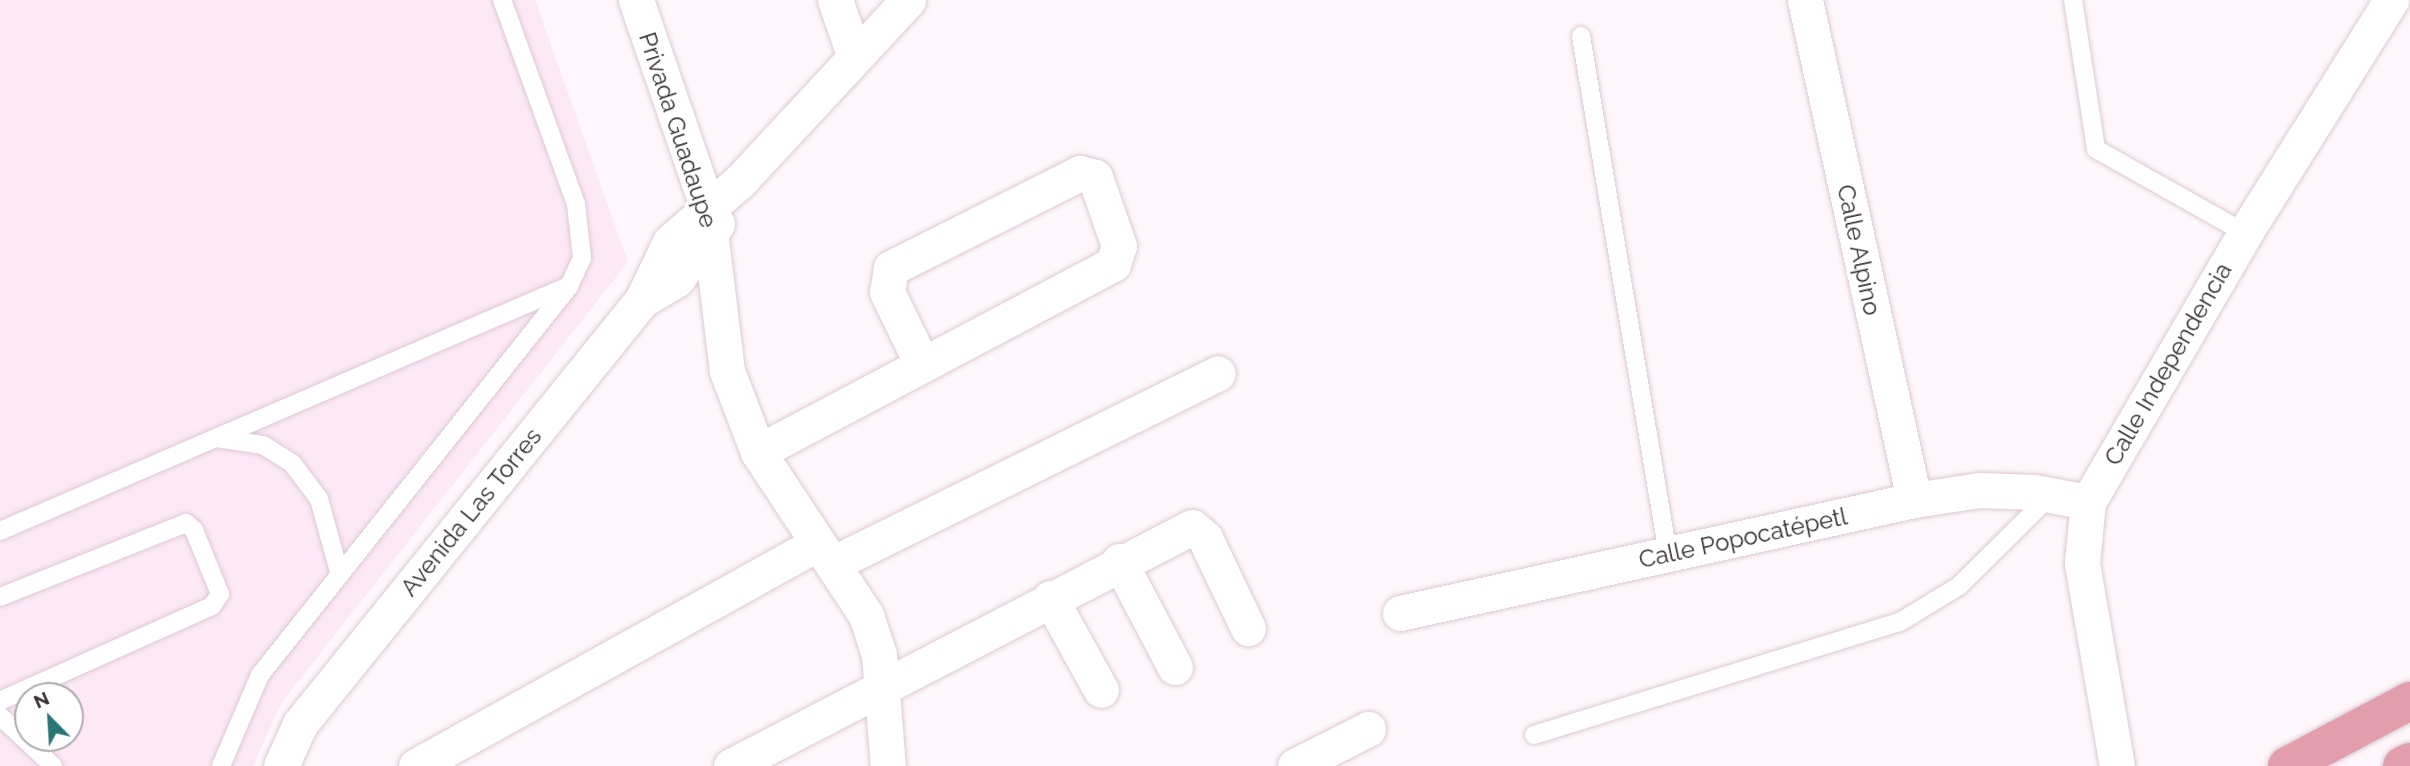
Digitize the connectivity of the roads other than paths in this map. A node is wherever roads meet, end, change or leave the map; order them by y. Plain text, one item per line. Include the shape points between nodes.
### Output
1 (502, 0) edge
2 (636, 0) edge
3 (835, 0) edge
4 (908, 0) edge
5 (1805, 0) edge
6 (2073, 0) edge
7 (2391, 0) edge
8 (1581, 36) dead end
9 (855, 57) junction
10 (709, 219) junction
11 (2245, 233) junction
12 (569, 286) junction
13 (922, 364) junction
14 (1218, 373) dead end
15 (217, 438) junction
16 (758, 452) junction
17 (2051, 495) junction
18 (1914, 500) junction
19 (2088, 502) junction
20 (0, 531) edge
21 (826, 553) junction
22 (1668, 554) junction
23 (1119, 561) junction
24 (340, 575) junction
25 (0, 597) edge
26 (1050, 598) junction
27 (1400, 613) dead end
28 (1248, 628) dead end
29 (1175, 667) dead end
30 (881, 690) junction
31 (1101, 690) dead end
32 (0, 701) edge
33 (2410, 701) edge
34 (0, 716) edge
35 (1368, 729) dead end
36 (1534, 735) dead end
37 (2410, 762) edge
38 (53, 766) edge
39 (220, 766) edge
40 (281, 766) edge
41 (416, 766) edge
42 (732, 766) edge
43 (888, 766) edge
44 (1295, 766) edge
45 (2117, 766) edge
46 (2287, 766) edge
47 (2402, 766) edge

1 - 12 lane via 576,204 582,258
2 - 10 street, Privada Guadaupe
3 - 9 street
4 - 9 street, Avenida Las Torres
5 - 18 street, Calle Alpino
6 - 11 lane via 2096,149
7 - 11 street, Calle Independencia
8 - 22 lane
9 - 10 street, Avenida Las Torres
10 - 16 street, Privada Guadaupe via 727,371
10 - 40 street, Avenida Las Torres via 677,279 642,300 300,724
11 - 19 street, Calle Independencia
12 - 15 lane
12 - 24 lane
13 - 13 street via 887,292 891,268 1080,173 1096,177 1119,246 1113,264
13 - 16 street
14 - 21 street
15 - 20 lane
15 - 24 lane via 263,445 292,463 319,499
16 - 21 street, Privada Guadaupe
17 - 18 street, Calle Popocatépetl via 1979,490
17 - 19 street, Calle Popocatépetl
17 - 36 lane via 1959,586 1900,622
18 - 22 street, Calle Popocatépetl
19 - 45 street, Calle Independencia via 2082,563
21 - 30 street, Privada Guadaupe via 866,615 879,655
21 - 41 street
22 - 27 street, Calle Popocatépetl
23 - 26 street
23 - 28 street via 1197,527
23 - 29 street
24 - 39 lane via 260,675
25 - 32 lane via 186,523 194,530 220,594 212,606
26 - 30 street
26 - 31 street
30 - 42 street
30 - 43 street, Privada Guadaupe
33 - 46 main road
34 - 38 lane
35 - 44 street
37 - 47 main road

